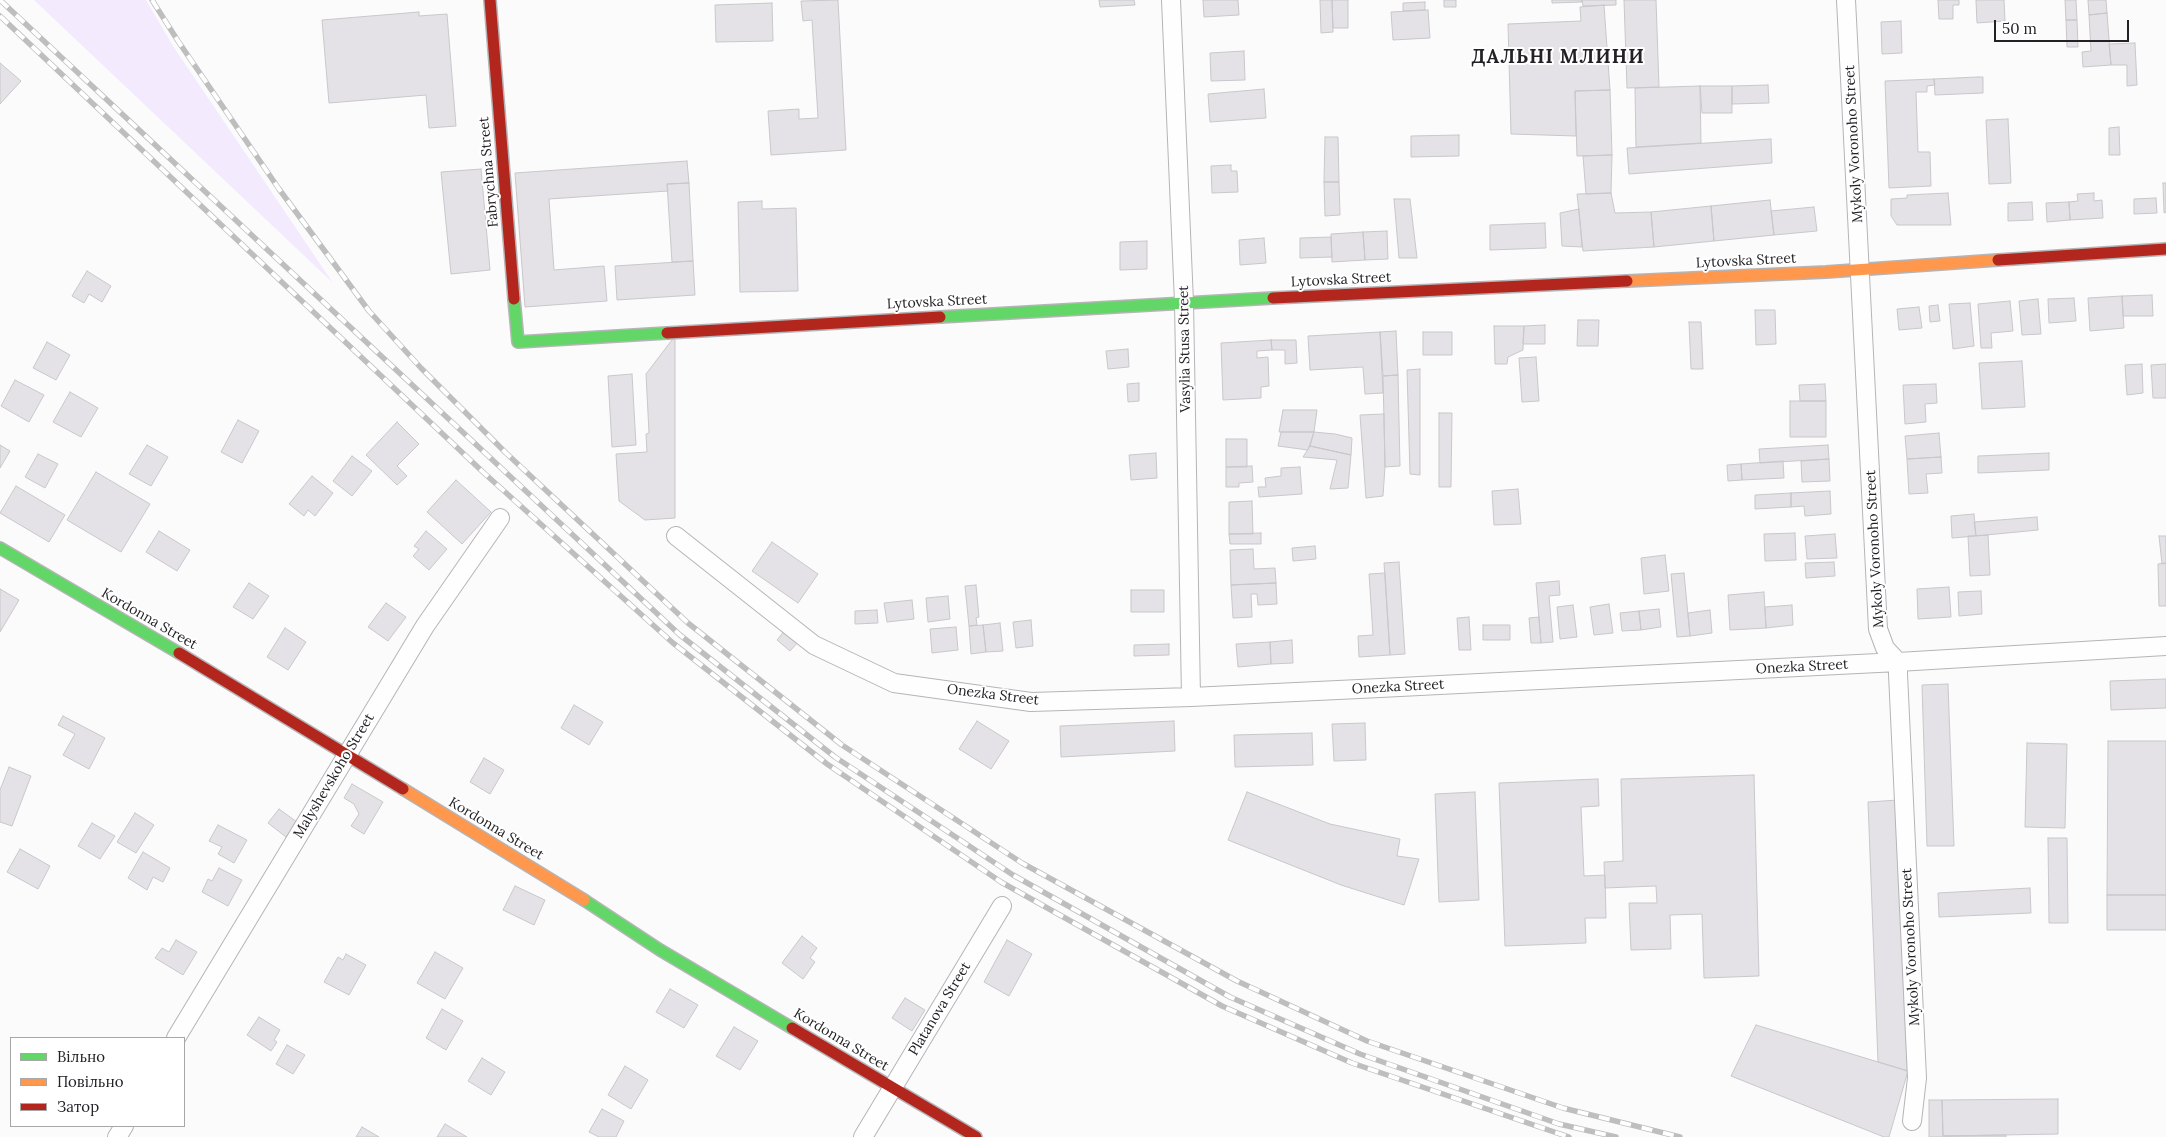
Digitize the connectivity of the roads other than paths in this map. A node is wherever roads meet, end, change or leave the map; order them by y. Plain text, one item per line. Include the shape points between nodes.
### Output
1 (490, 0) edge
2 (1171, 0) edge
3 (1846, 0) edge
4 (2166, 250) edge
5 (1860, 270) junction
6 (1184, 302) junction
7 (518, 342) joint
8 (500, 518) dead end
9 (676, 536) dead end
10 (0, 548) edge
11 (2166, 646) edge
12 (1898, 662) junction
13 (1191, 698) junction
14 (347, 754) junction
15 (1002, 906) dead end
16 (177, 1037) edge
17 (892, 1088) junction
18 (1912, 1121) dead end
19 (863, 1137) edge
20 (976, 1137) edge

1 - 7 street, Fabrychna Street
2 - 6 street, Vasylia Stusa Street
3 - 5 street, Mykoly Voronoho Street
4 - 5 street, Lytovska Street
5 - 6 street, Lytovska Street
5 - 12 street, Mykoly Voronoho Street via 1878,629 1885,648
6 - 7 street, Lytovska Street
6 - 13 street, Vasylia Stusa Street
8 - 14 street, Malyshevskoho Street via 425,626
9 - 13 street, Onezka Street via 814,645 894,683 1031,702
10 - 14 street, Kordonna Street
11 - 12 street, Onezka Street
12 - 13 street, Onezka Street
12 - 18 street, Mykoly Voronoho Street via 1917,1078
14 - 16 street, Malyshevskoho Street
14 - 17 street, Kordonna Street via 660,950
15 - 17 street, Platanova Street
17 - 19 street, Platanova Street
17 - 20 street, Kordonna Street

